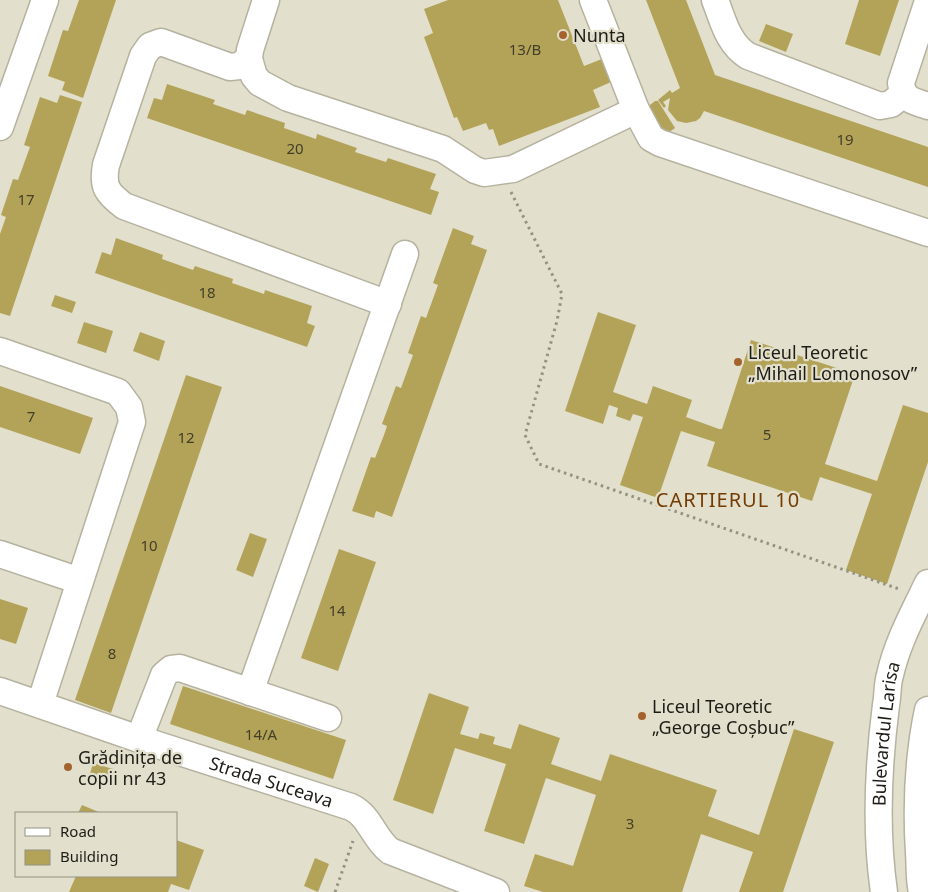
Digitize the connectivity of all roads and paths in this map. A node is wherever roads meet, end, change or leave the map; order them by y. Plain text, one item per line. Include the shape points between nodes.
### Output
1 (45, 0) edge
2 (266, 0) edge
3 (593, 0) edge
4 (715, 0) edge
5 (928, 1) edge
6 (248, 59) junction
7 (903, 94) junction
8 (928, 106) edge
9 (636, 110) junction
10 (0, 128) edge
11 (501, 171) junction
12 (928, 233) edge
13 (406, 254) dead end
14 (388, 304) junction
15 (0, 351) edge
16 (0, 554) edge
17 (80, 581) junction
18 (925, 590) edge
19 (0, 691) edge
20 (250, 692) junction
21 (40, 704) junction
22 (328, 718) dead end
23 (926, 722) edge
24 (883, 726) junction
25 (139, 739) junction
26 (369, 824) junction
27 (335, 892) edge
28 (496, 892) edge
29 (884, 892) edge
30 (922, 892) edge

1 - 10 street
2 - 6 street
3 - 9 street
4 - 7 street via 727,32 741,52 748,56 880,106 891,104
5 - 7 street via 901,83
6 - 11 street via 260,83 288,98 428,143 484,173
6 - 14 street via 239,66 230,67 161,42 150,46 143,56 106,166 107,191 124,206
7 - 8 street
9 - 11 street via 513,169
9 - 12 street via 651,138 660,144
11 - 18 path via 562,294 525,435 539,464
13 - 14 street
14 - 20 street
15 - 17 street via 118,392 129,406 132,422
16 - 17 street
17 - 21 street
18 - 24 street, Bulevardul Larisa via 890,675
19 - 21 street, Strada Suceava
20 - 22 street
20 - 25 street via 180,668 171,669 157,690
21 - 25 street, Strada Suceava
23 - 24 street
23 - 30 street, Bulevardul Larisa via 918,790
24 - 29 street, Bulevardul Larisa via 878,824
25 - 26 street, Strada Suceava via 352,807
26 - 27 path via 358,830
26 - 28 street, Strada Suceava via 390,851

